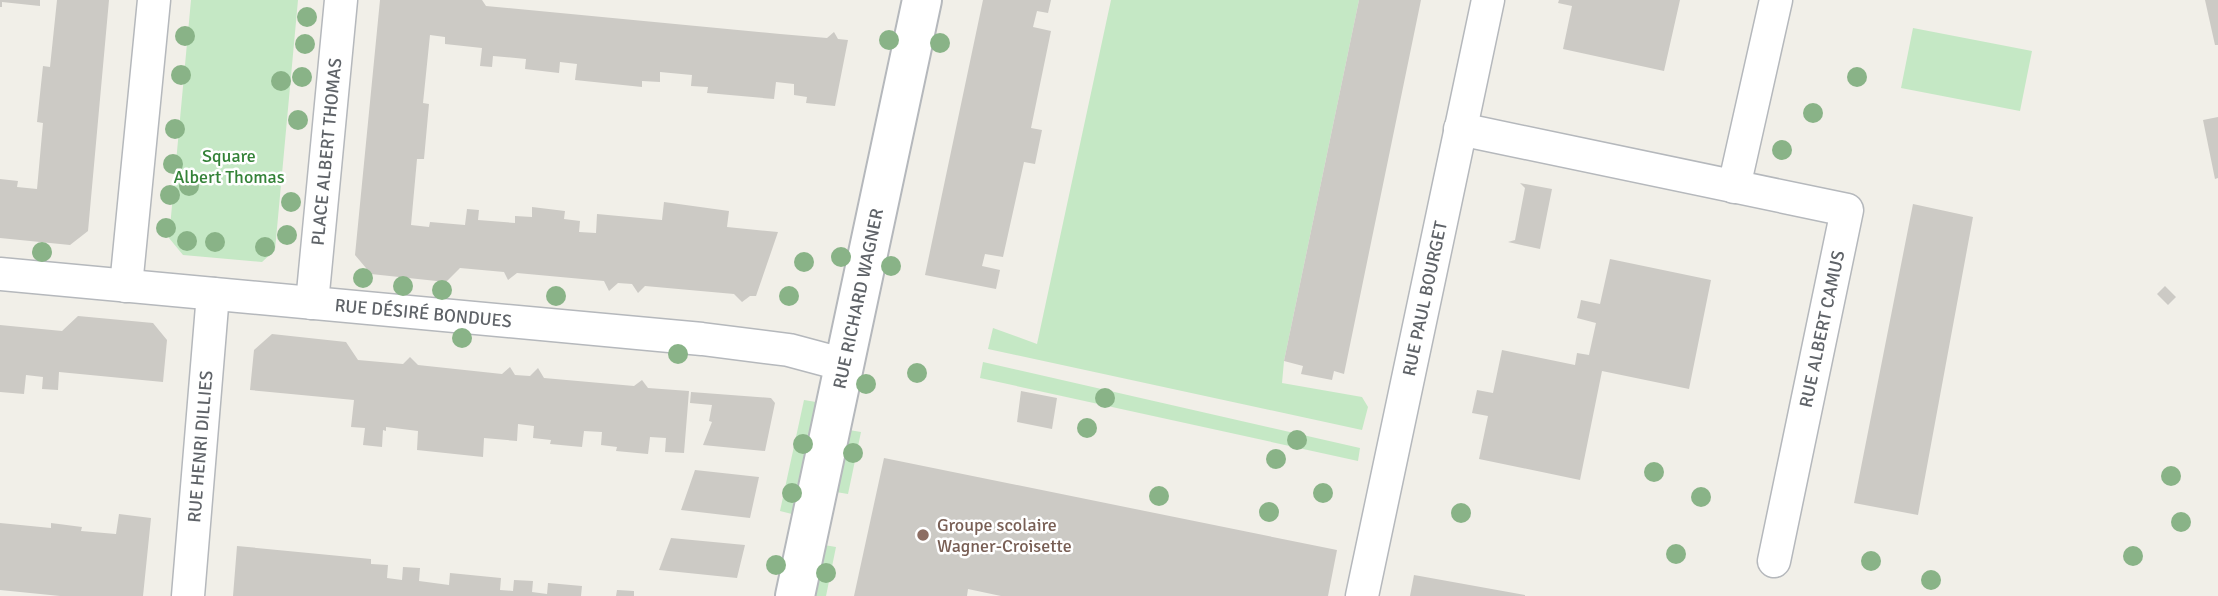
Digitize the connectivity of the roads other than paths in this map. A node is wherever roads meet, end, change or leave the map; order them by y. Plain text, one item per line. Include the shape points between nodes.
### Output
1 (154, 0) edge
2 (341, 0) edge
3 (922, 0) edge
4 (1488, 0) edge
5 (1776, 0) edge
6 (1460, 129) junction
7 (1734, 187) junction
8 (0, 274) edge
9 (126, 286) junction
10 (213, 294) junction
11 (312, 303) junction
12 (845, 365) junction
13 (1774, 561) dead end
14 (188, 596) edge
15 (795, 596) edge
16 (1362, 596) edge

1 - 9 street
2 - 11 street, PLACE ALBERT THOMAS
3 - 12 street, RUE RICHARD WAGNER
4 - 6 street, RUE PAUL BOURGET
5 - 7 street
6 - 7 street, RUE ALBERT CAMUS
6 - 16 street, RUE PAUL BOURGET
7 - 13 street, RUE ALBERT CAMUS via 1847,211
8 - 9 street, RUE DÉSIRÉ BONDUES
9 - 10 street, RUE DÉSIRÉ BONDUES
10 - 11 street, RUE DÉSIRÉ BONDUES
10 - 14 street, RUE HENRI DILLIES
11 - 12 street, RUE DÉSIRÉ BONDUES via 702,338 789,350
12 - 15 street, RUE RICHARD WAGNER

